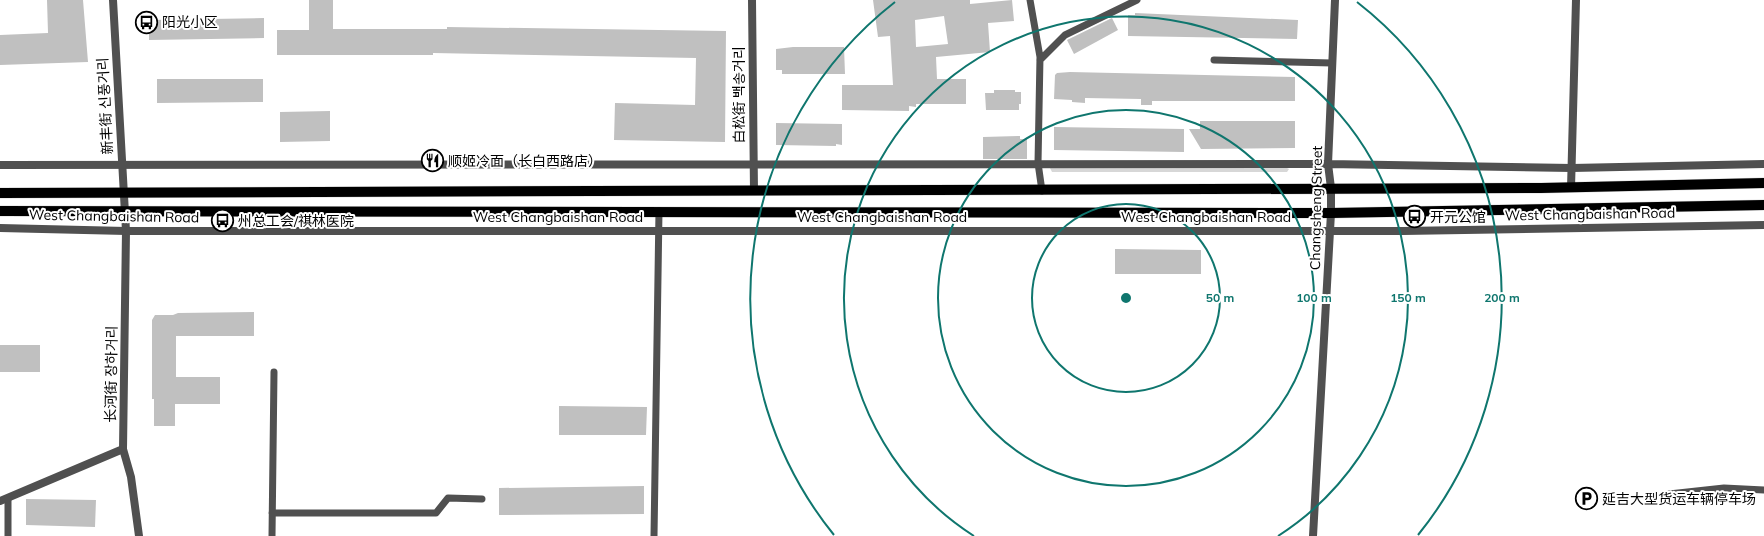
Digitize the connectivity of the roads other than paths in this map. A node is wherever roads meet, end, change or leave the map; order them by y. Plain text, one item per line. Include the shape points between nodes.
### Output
1 (113, 0) edge
2 (752, 0) edge
3 (1030, 0) edge
4 (1137, 0) edge
5 (1335, 0) edge
6 (1576, 0) edge
7 (1040, 60) junction
8 (1214, 60) dead end
9 (1332, 64) junction
10 (753, 163) junction
11 (1038, 163) junction
12 (1328, 164) junction
13 (1764, 164) edge
14 (0, 165) edge
15 (122, 165) junction
16 (1572, 168) junction
17 (1764, 183) edge
18 (1332, 188) junction
19 (1571, 188) junction
20 (754, 191) junction
21 (1042, 191) junction
22 (0, 192) edge
23 (123, 192) junction
24 (1764, 206) edge
25 (0, 211) edge
26 (125, 211) junction
27 (659, 211) junction
28 (1331, 213) junction
29 (1764, 225) edge
30 (0, 228) edge
31 (126, 231) junction
32 (659, 231) junction
33 (1330, 231) junction
34 (274, 372) dead end
35 (123, 449) junction
36 (1764, 490) edge
37 (1669, 494) dead end
38 (482, 499) dead end
39 (4, 500) edge
40 (272, 512) junction
41 (8, 536) edge
42 (139, 536) edge
43 (272, 536) edge
44 (654, 536) edge
45 (1313, 536) edge

1 - 15 street, 新丰街 신풍거리
2 - 10 street, 白松街 백송거리
3 - 7 lane
4 - 7 lane via 1066,35
5 - 9 street, Changsheng Street
6 - 16 street
7 - 11 lane
8 - 9 lane
9 - 12 street, Changsheng Street
10 - 11 street
10 - 15 street
10 - 20 street, 白松街 백송거리
11 - 12 street
11 - 21 lane
12 - 16 street
12 - 18 street, Changsheng Street
13 - 16 street
14 - 15 street
15 - 23 street, 新丰街 신풍거리
16 - 19 street
17 - 19 main road, West Changbaishan Road
18 - 19 main road, West Changbaishan Road
18 - 21 main road, West Changbaishan Road
18 - 28 street, Changsheng Street
20 - 21 main road, West Changbaishan Road
20 - 23 main road, West Changbaishan Road
22 - 23 main road, West Changbaishan Road
23 - 26 street, 新丰街 신풍거리
24 - 28 main road, West Changbaishan Road
25 - 26 main road, West Changbaishan Road
26 - 27 main road, West Changbaishan Road
26 - 31 street, 长河街 장하거리
27 - 28 main road, West Changbaishan Road
27 - 32 lane
28 - 33 street, Changsheng Street
29 - 33 street, West Changbaishan Road via 1403,232
30 - 31 street, West Changbaishan Road
31 - 32 street, West Changbaishan Road
31 - 35 street, 长河街 장하거리
32 - 33 street, West Changbaishan Road
32 - 44 lane
33 - 45 street, Changsheng Street
34 - 40 lane
35 - 39 street
35 - 42 street, 长河街 장하거리 via 131,477
36 - 37 lane via 1724,488
38 - 40 lane via 448,498 436,513
39 - 41 lane
40 - 43 lane

